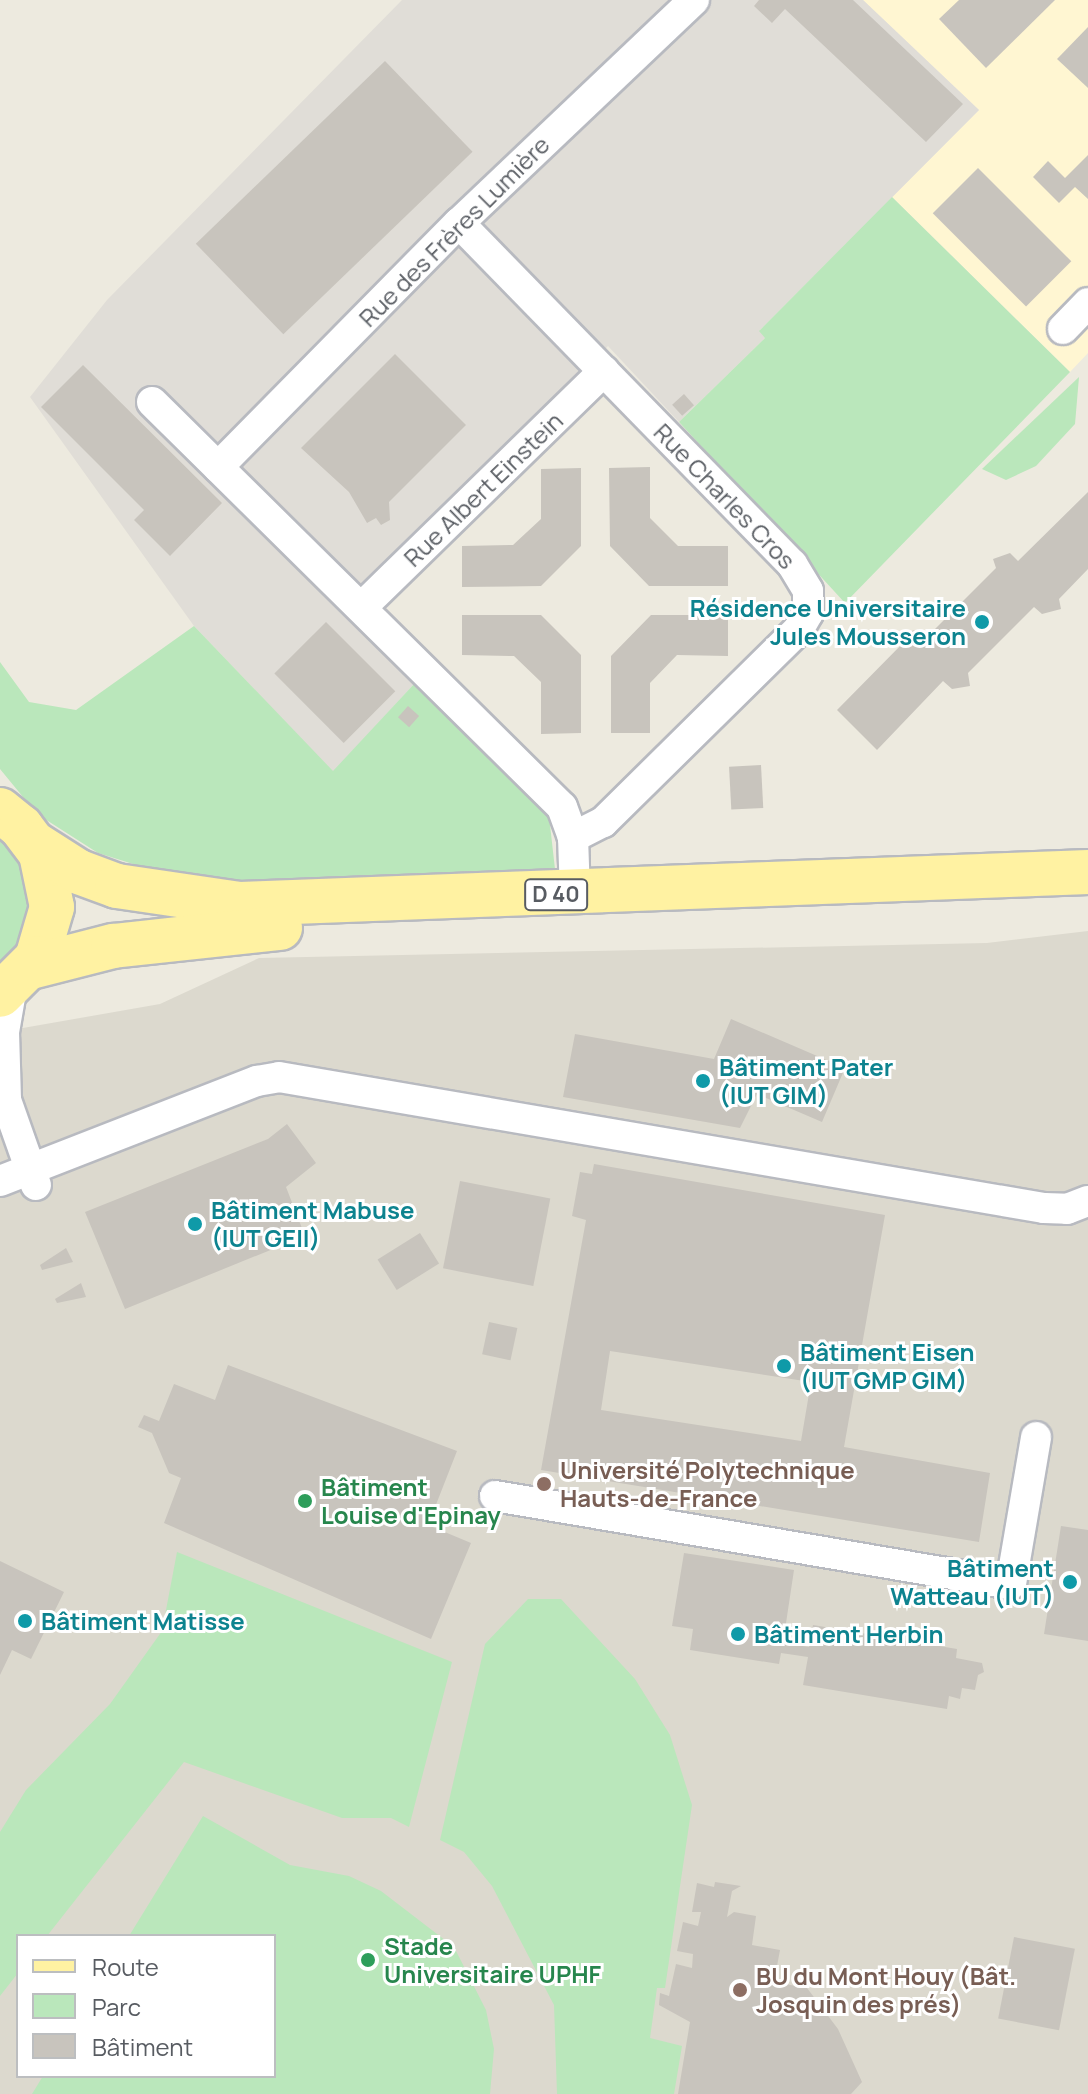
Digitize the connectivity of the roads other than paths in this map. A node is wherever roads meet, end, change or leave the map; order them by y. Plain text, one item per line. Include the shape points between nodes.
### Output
1 (694, 0) edge
2 (459, 223) junction
3 (1088, 303) edge
4 (1063, 329) dead end
5 (604, 371) junction
6 (152, 402) dead end
7 (218, 467) junction
8 (362, 607) junction
9 (0, 810) edge
10 (573, 837) junction
11 (35, 844) junction
12 (1088, 872) edge
13 (1088, 890) edge
14 (575, 894) junction
15 (14, 983) edge
16 (32, 1176) junction
17 (2, 1188) edge
18 (1088, 1201) edge
19 (1036, 1437) dead end
20 (495, 1496) dead end

1 - 2 street, Rue des Frères Lumière
2 - 5 street, Rue Charles Cros
2 - 7 street, Rue des Frères Lumière
3 - 4 street
5 - 8 street, Rue Albert Einstein
5 - 10 street, Rue Charles Cros via 799,572 810,602 804,623 777,651 603,822
6 - 7 street
7 - 8 street
8 - 10 street via 562,807
9 - 11 main road
10 - 14 street
11 - 14 main road, D 40 via 79,872 117,886 211,903
11 - 15 main road via 48,874 52,907 46,939
12 - 14 main road, D 40
13 - 15 main road, D 40 via 347,922 113,946
15 - 16 street via 4,1032 6,1100
16 - 17 street
16 - 18 street via 257,1081 279,1077 1044,1208 1067,1209
19 - 20 street via 1011,1584

